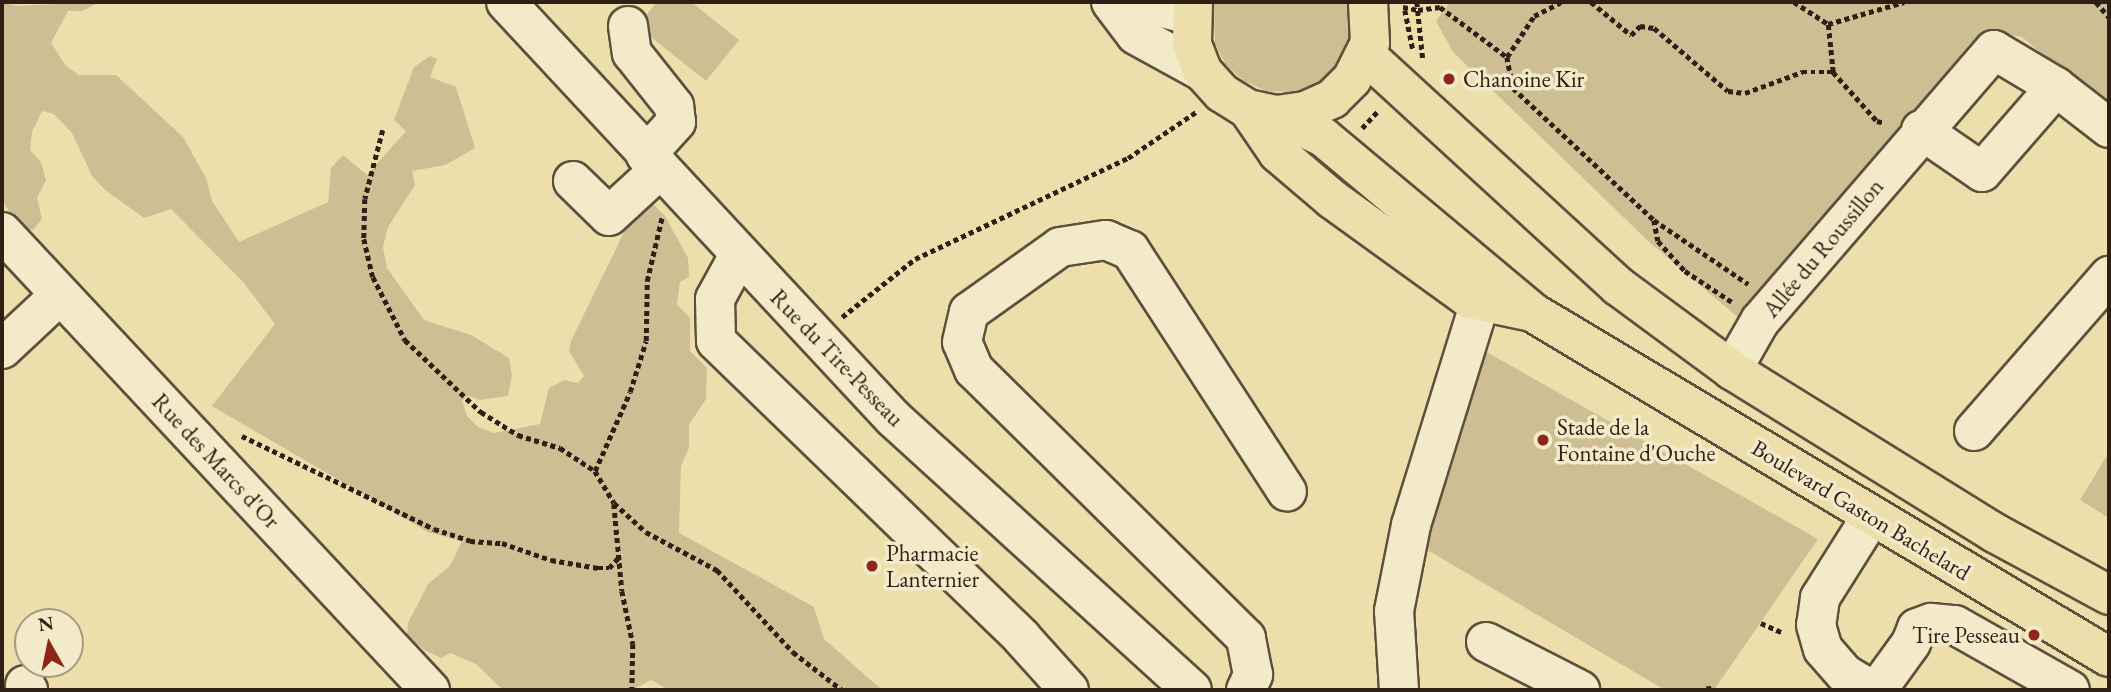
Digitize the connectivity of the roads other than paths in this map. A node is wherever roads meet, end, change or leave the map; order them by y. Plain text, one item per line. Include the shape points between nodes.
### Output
1 (506, 2) edge
2 (1111, 2) edge
3 (1139, 2) edge
4 (1368, 2) edge
5 (1191, 9) edge
6 (628, 26) dead end
7 (1366, 55) junction
8 (2056, 87) junction
9 (1238, 97) junction
10 (2109, 128) edge
11 (1921, 130) junction
12 (662, 172) junction
13 (573, 181) dead end
14 (2, 232) edge
15 (740, 255) junction
16 (2109, 276) edge
17 (61, 295) junction
18 (1480, 302) junction
19 (1532, 312) junction
20 (2, 349) edge
21 (1732, 370) junction
22 (1974, 431) dead end
23 (1287, 492) dead end
24 (1871, 517) junction
25 (2109, 595) edge
26 (1486, 642) dead end
27 (2109, 657) edge
28 (429, 690) edge
29 (1069, 690) edge
30 (1192, 690) edge
31 (1246, 690) edge
32 (1399, 690) edge
33 (1580, 690) edge
34 (1874, 690) edge
35 (2070, 690) edge

1 - 12 street, Rue du Tire-Pesseau
2 - 9 street, Boulevard Gaston Bachelard via 1136,35
3 - 5 street
4 - 7 main road
5 - 9 main road via 1192,44
6 - 12 street via 632,53 674,106 676,122
7 - 9 main road via 1352,79 1332,99 1305,111
7 - 21 main road via 1618,286
8 - 10 street, Allée du Roussillon
8 - 11 street, Allée du Roussillon via 1994,50
8 - 11 street via 1982,172
9 - 18 main road via 1278,153 1332,199
9 - 19 main road, Boulevard Gaston Bachelard via 1323,137
11 - 21 street, Allée du Roussillon via 1768,312
12 - 13 street via 609,216
12 - 15 street, Rue du Tire-Pesseau
14 - 17 street, Rue des Marcs d'Or
15 - 29 street via 715,299 716,341 1022,638
15 - 30 street, Rue du Tire-Pesseau via 893,418
16 - 22 street
17 - 20 street
17 - 28 street, Rue des Marcs d'Or
18 - 19 main road
18 - 32 street via 1411,525 1394,611
19 - 24 main road, Boulevard Gaston Bachelard
21 - 25 main road via 1995,533
23 - 31 street via 1130,250 1106,240 1060,247 969,312 962,342 974,370 1245,638 1253,675
24 - 27 main road, Boulevard Gaston Bachelard
24 - 34 street via 1820,598 1816,625 1822,649 1844,674
26 - 33 street
34 - 35 street via 1912,643 1917,628 1931,623 1955,625

